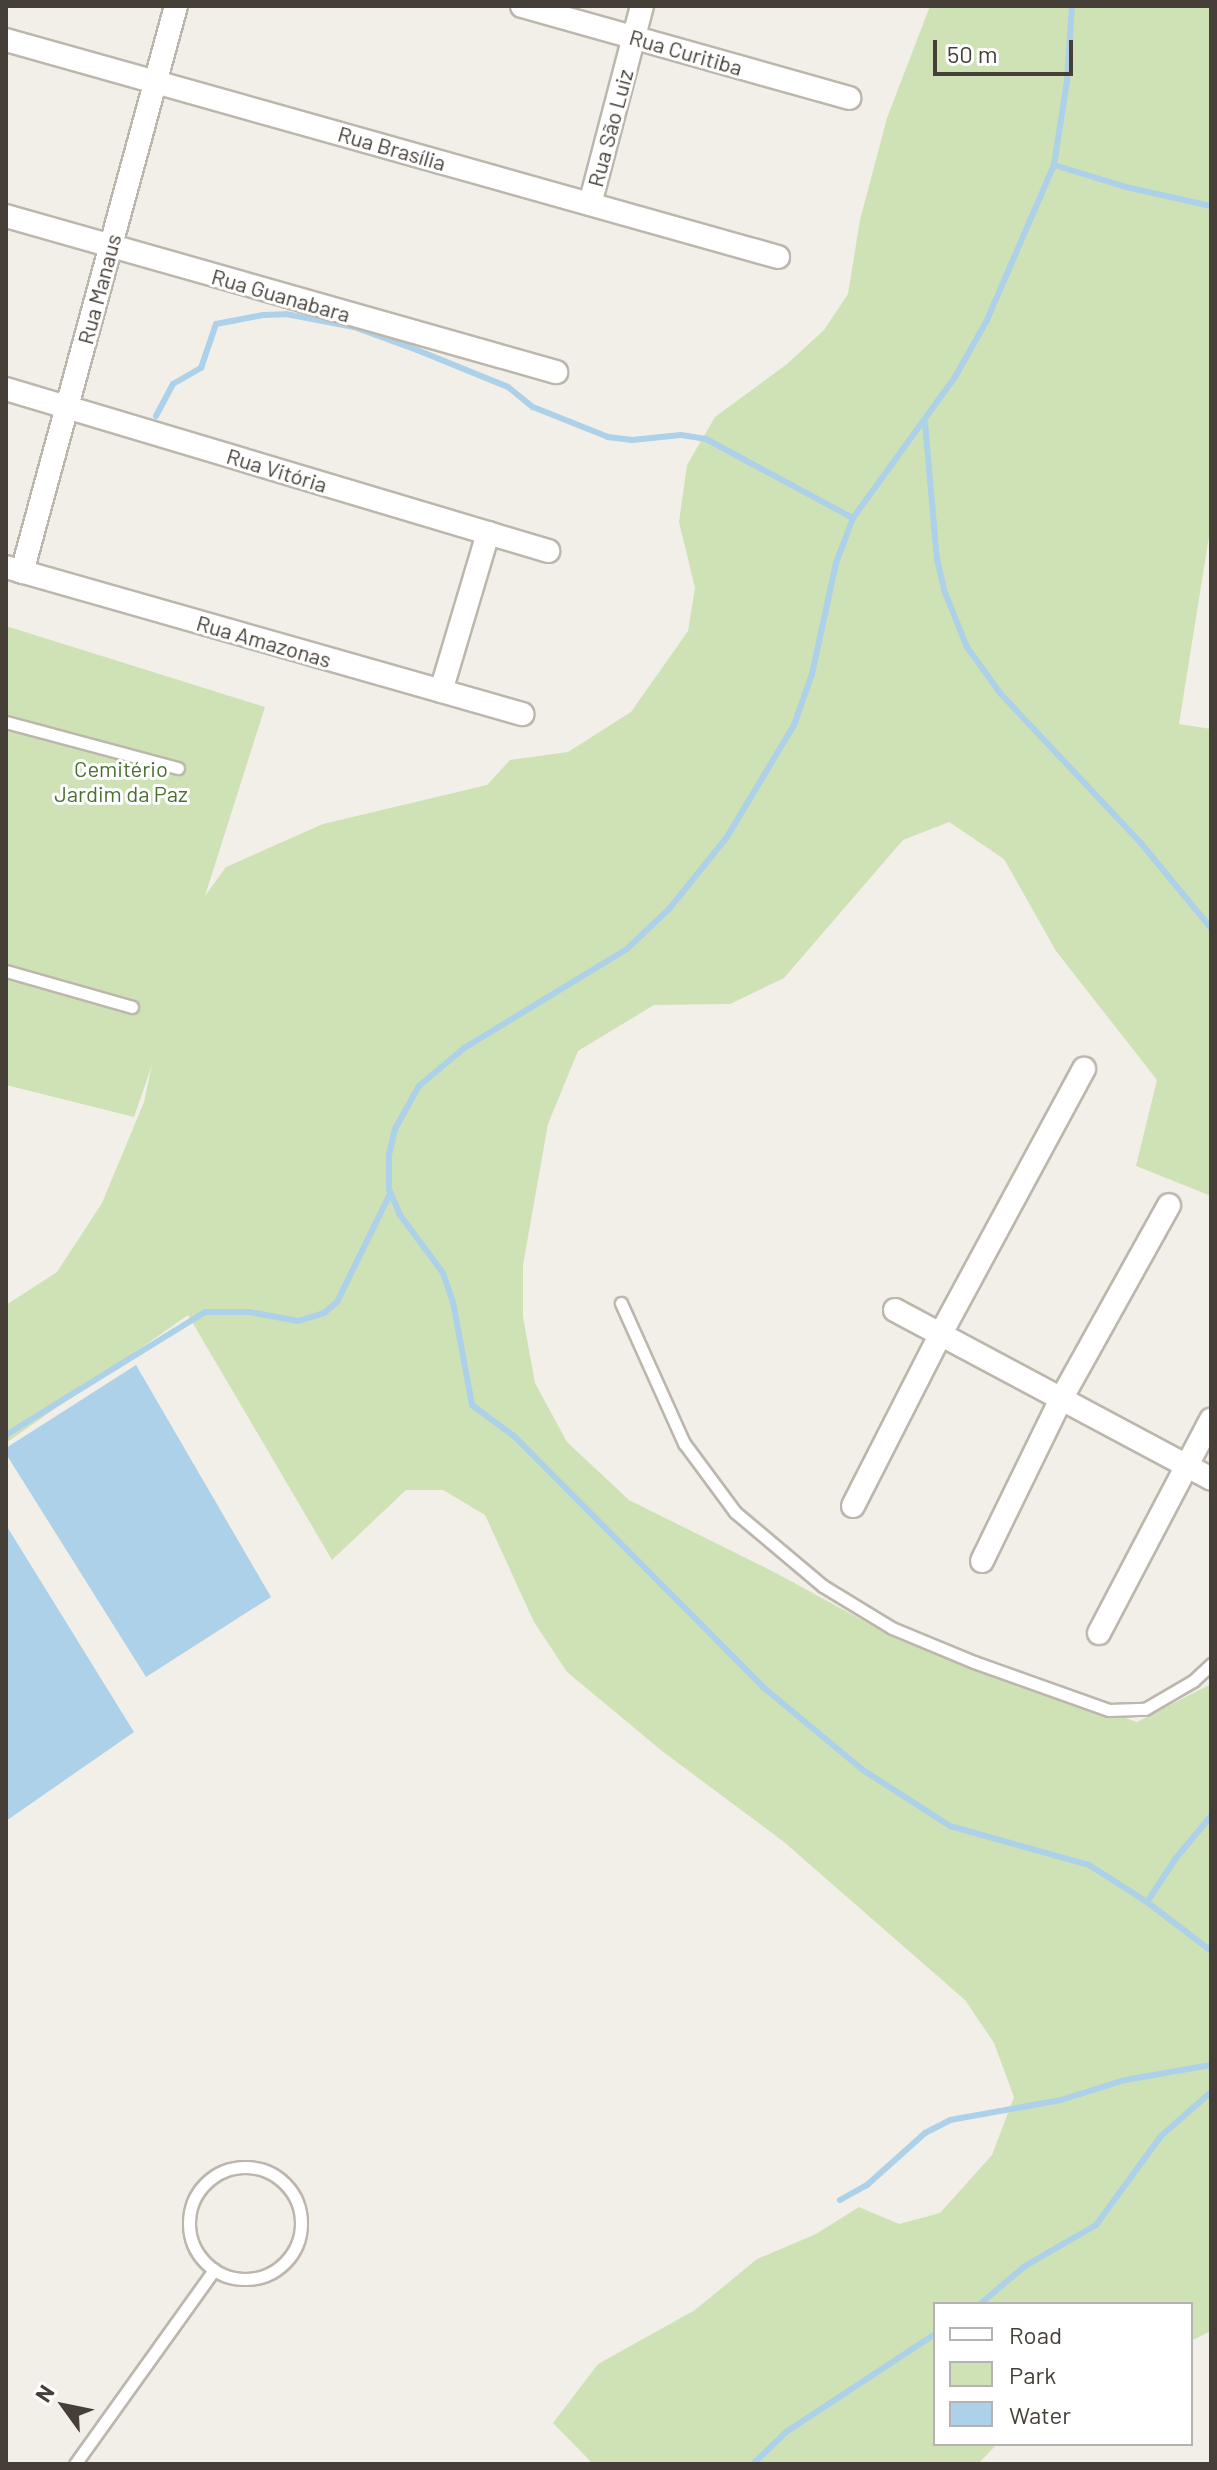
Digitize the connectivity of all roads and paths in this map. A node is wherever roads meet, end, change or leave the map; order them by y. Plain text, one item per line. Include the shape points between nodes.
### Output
1 (176, 6) edge
2 (522, 6) edge
3 (642, 6) edge
4 (634, 38) junction
5 (6, 40) edge
6 (156, 82) junction
7 (849, 98) dead end
8 (590, 204) junction
9 (6, 216) edge
10 (110, 248) junction
11 (778, 257) dead end
12 (556, 372) dead end
13 (6, 389) edge
14 (67, 407) junction
15 (488, 533) junction
16 (548, 551) dead end
17 (14, 570) edge
18 (441, 691) junction
19 (522, 714) dead end
20 (6, 722) edge
21 (178, 768) dead end
22 (6, 971) edge
23 (132, 1007) dead end
24 (1084, 1069) dead end
25 (1169, 1205) dead end
26 (621, 1303) dead end
27 (895, 1310) dead end
28 (939, 1337) junction
29 (1060, 1401) junction
30 (1211, 1420) edge
31 (1187, 1466) junction
32 (1211, 1479) edge
33 (853, 1506) dead end
34 (982, 1561) dead end
35 (1099, 1633) dead end
36 (1211, 1664) edge
37 (214, 2270) junction
38 (75, 2464) edge

1 - 6 street, Rua Manaus
2 - 4 street, Rua Curitiba
3 - 4 street, Rua São Luiz
4 - 7 street, Rua Curitiba
4 - 8 street, Rua São Luiz
5 - 6 street, Rua Brasília
6 - 8 street, Rua Brasília
6 - 10 street, Rua Manaus
8 - 11 street, Rua Brasília
9 - 10 street, Rua Guanabara
10 - 12 street, Rua Guanabara
10 - 14 street, Rua Manaus
13 - 14 street, Rua Vitória
14 - 15 street, Rua Vitória
14 - 17 street, Rua Manaus
15 - 16 street, Rua Vitória
15 - 18 street
17 - 18 street, Rua Amazonas
18 - 19 street, Rua Amazonas
20 - 21 lane
22 - 23 lane
24 - 28 street
25 - 29 street
26 - 36 lane via 684,1443 735,1512 823,1586 892,1628 1109,1710 1145,1709
27 - 28 street
28 - 29 street
28 - 33 street
29 - 31 street
29 - 34 street
30 - 31 street
31 - 32 street
31 - 35 street
37 - 37 lane via 245,2280 277,2270 289,2258 301,2227 297,2203 284,2182 254,2168 229,2170 207,2182 197,2195 190,2228 193,2244
37 - 38 lane

